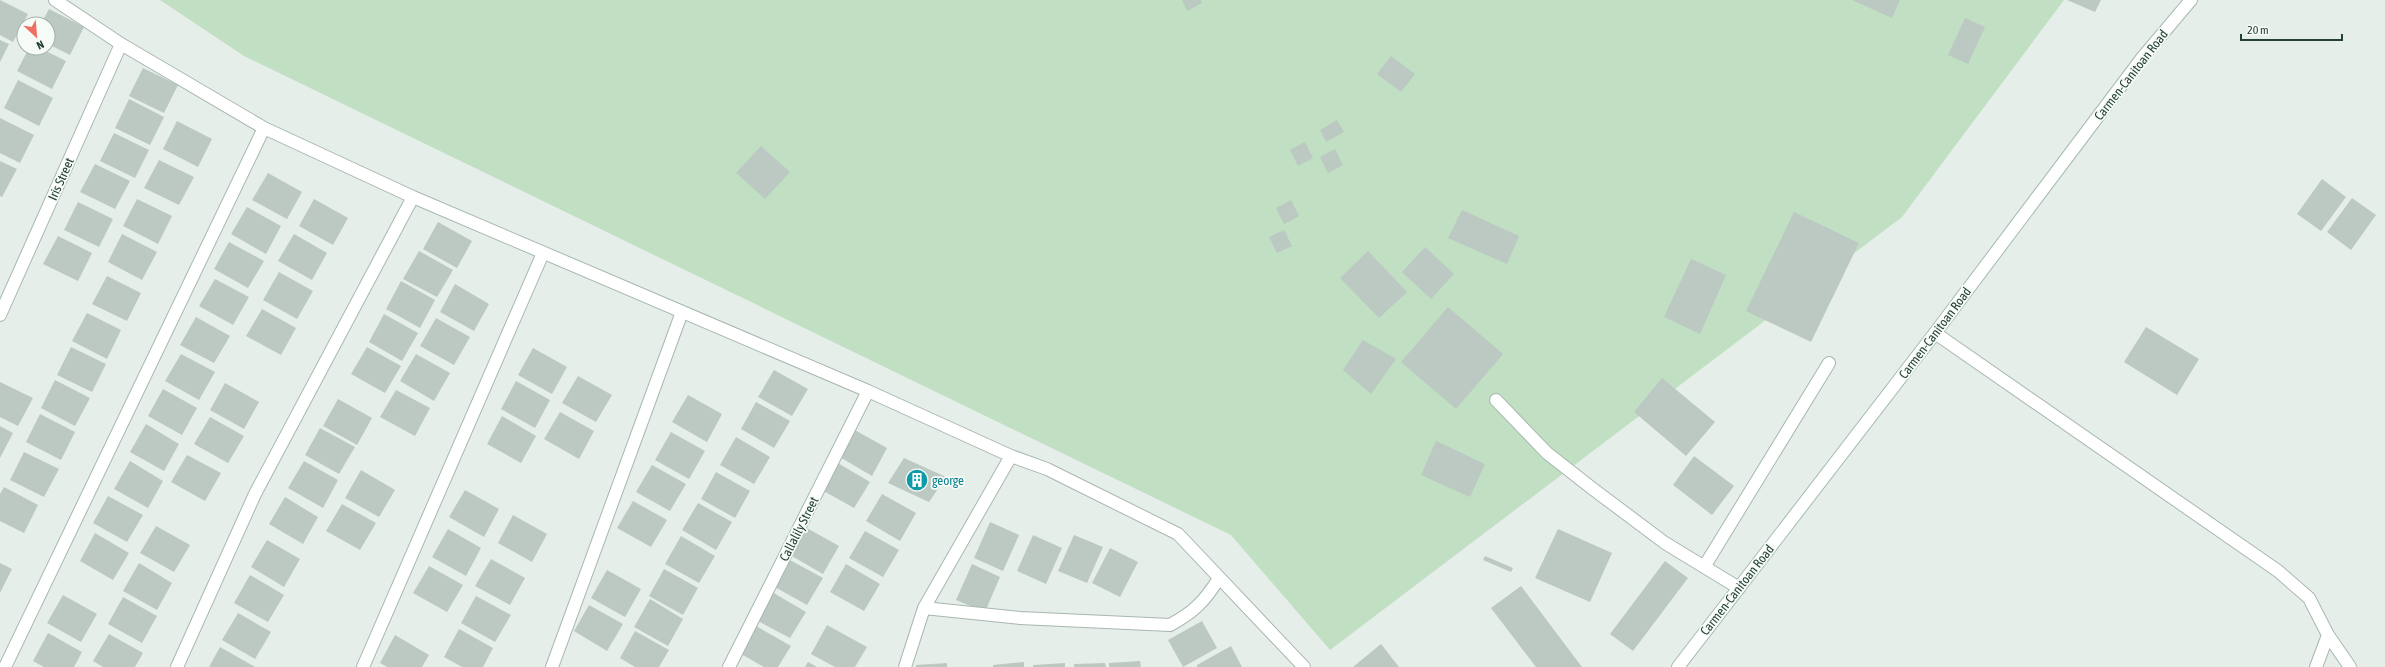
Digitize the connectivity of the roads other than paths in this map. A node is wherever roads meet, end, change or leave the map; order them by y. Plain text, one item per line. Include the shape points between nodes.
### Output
1 (55, 0) edge
2 (2191, 0) edge
3 (121, 44) junction
4 (264, 128) junction
5 (413, 197) junction
6 (543, 253) junction
7 (682, 312) junction
8 (0, 315) edge
9 (1935, 333) junction
10 (1829, 362) dead end
11 (868, 391) junction
12 (1496, 400) dead end
13 (1011, 456) junction
14 (1704, 567) junction
15 (1219, 578) junction
16 (1740, 588) junction
17 (924, 608) junction
18 (2328, 635) junction
19 (5, 667) edge
20 (178, 667) edge
21 (363, 667) edge
22 (552, 667) edge
23 (730, 667) edge
24 (905, 667) edge
25 (1304, 667) edge
26 (1678, 667) edge
27 (2316, 667) edge
28 (2350, 667) edge

1 - 3 street
2 - 9 street, Carmen-Canitoan Road via 2142,58
3 - 4 street
3 - 8 street, Iris Street
4 - 5 street
4 - 19 street
5 - 6 street
5 - 20 street via 255,494
6 - 7 street
6 - 21 street
7 - 11 street
7 - 22 street
9 - 16 street, Carmen-Canitoan Road
9 - 18 street via 2278,571 2309,598
10 - 14 street
11 - 13 street
11 - 23 street, Callalily Street
12 - 14 street via 1547,453 1665,543
13 - 15 street via 1047,469 1178,534
13 - 17 street
14 - 16 street
15 - 17 street via 1206,599 1190,614 1170,625 1020,618
15 - 25 street
16 - 26 street, Carmen-Canitoan Road
17 - 24 street
18 - 27 street
18 - 28 street

